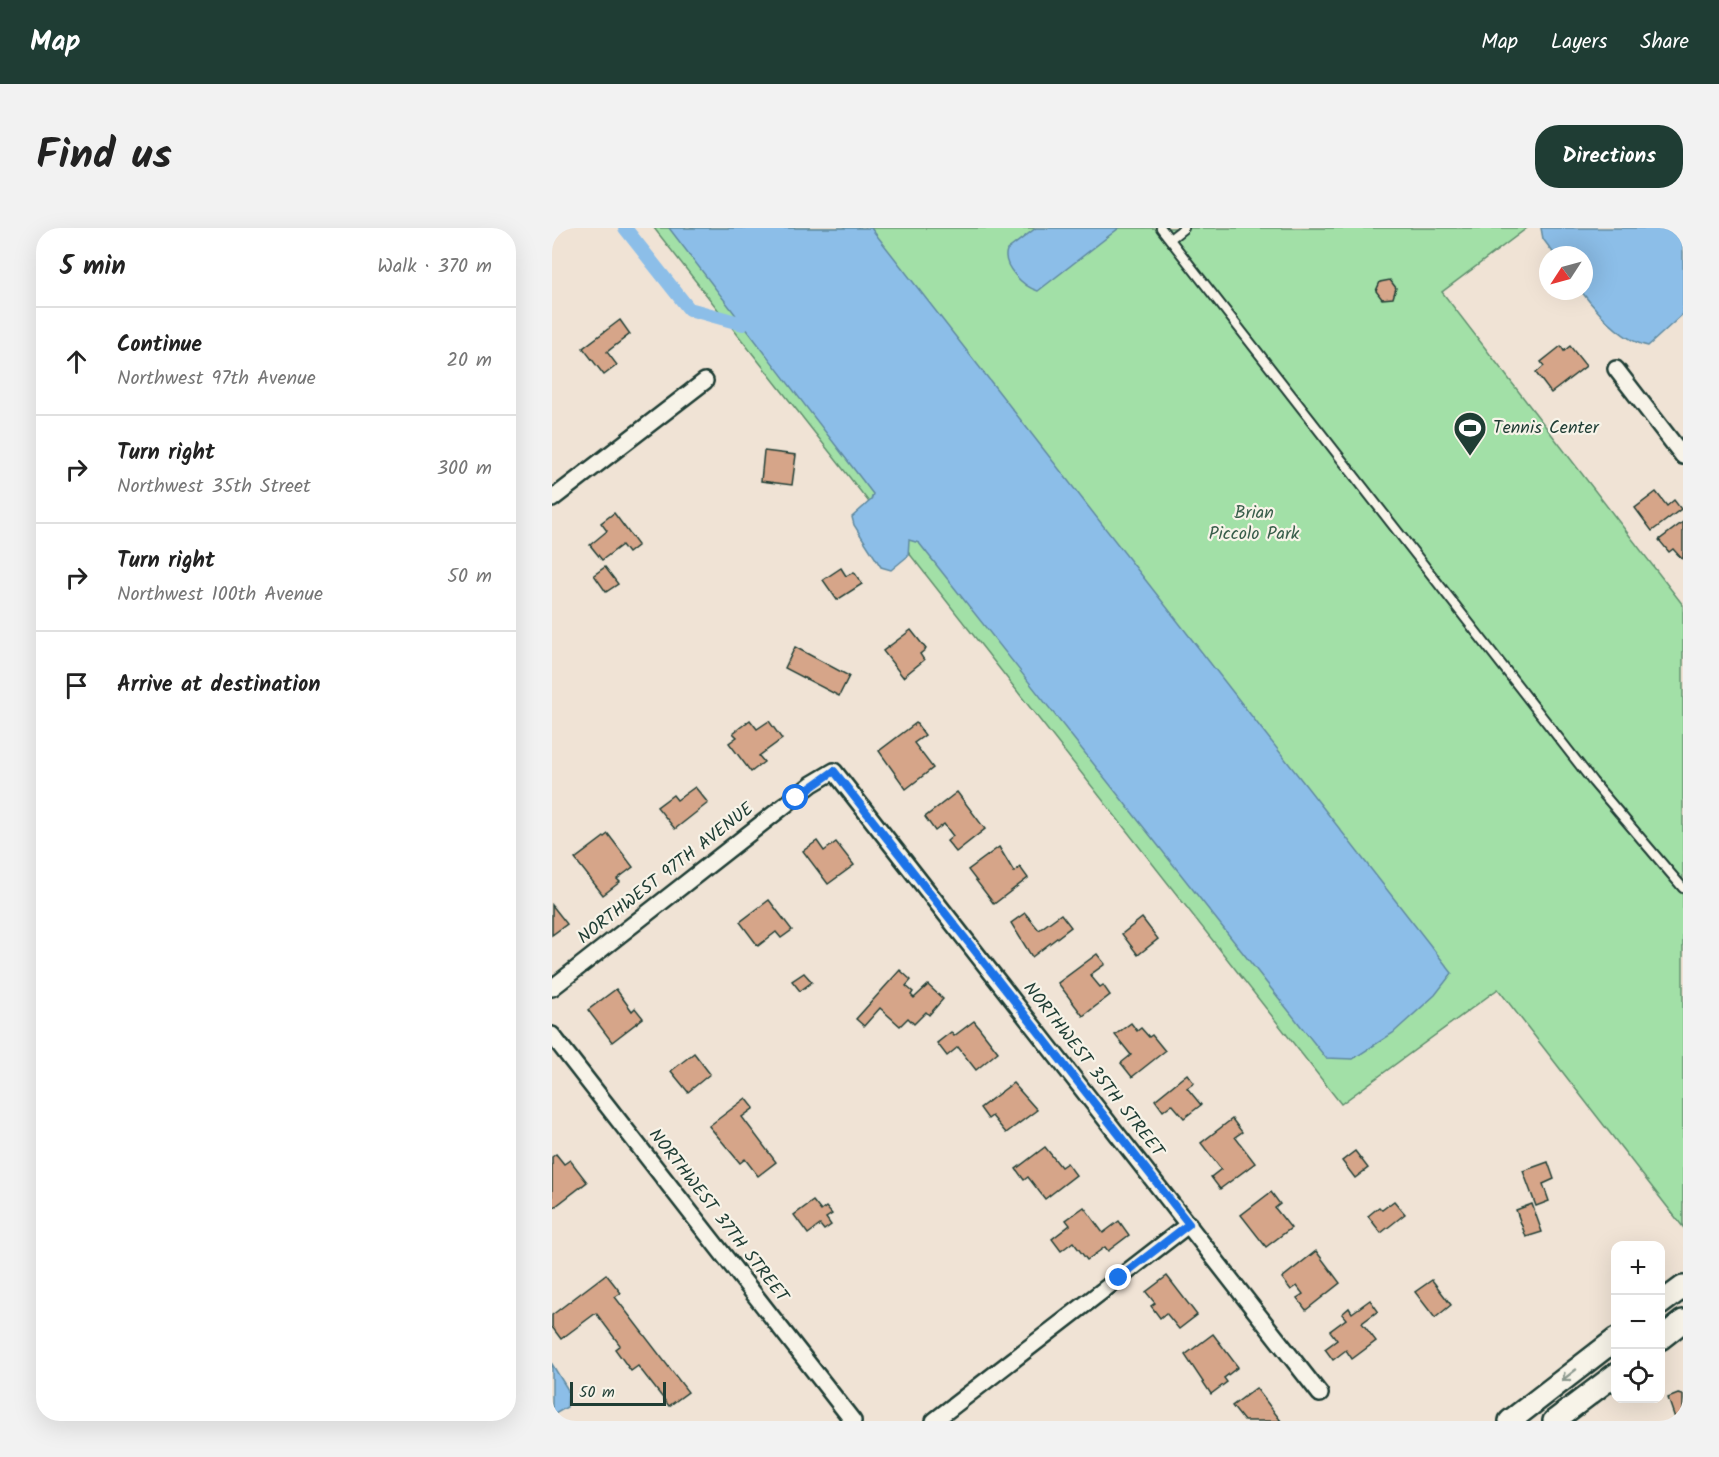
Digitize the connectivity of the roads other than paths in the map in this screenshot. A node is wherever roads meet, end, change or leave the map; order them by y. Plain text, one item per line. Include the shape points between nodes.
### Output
1 (1161, 228) edge
2 (1184, 228) edge
3 (1170, 239) junction
4 (1616, 369) dead end
5 (705, 381) dead end
6 (1683, 456) edge
7 (552, 499) edge
8 (834, 771) joint
9 (1683, 888) edge
10 (552, 988) edge
11 (552, 1035) edge
12 (1189, 1224) junction
13 (1683, 1287) edge
14 (1665, 1300) edge
15 (1683, 1321) edge
16 (1665, 1335) edge
17 (1611, 1343) edge
18 (1611, 1378) edge
19 (1320, 1394) dead end
20 (853, 1421) edge
21 (934, 1421) edge
22 (1510, 1421) edge
23 (1554, 1421) edge

1 - 3 lane
2 - 3 lane
3 - 9 lane via 1593,782
4 - 6 street
5 - 7 street
8 - 10 street, NORTHWEST 97TH AVENUE via 812,784
8 - 12 street, NORTHWEST 35TH STREET
11 - 20 street, NORTHWEST 37TH STREET
12 - 19 street, NORTHWEST 35TH STREET
12 - 21 street
13 - 14 main road
15 - 16 main road
17 -> 22 main road
18 - 23 main road

